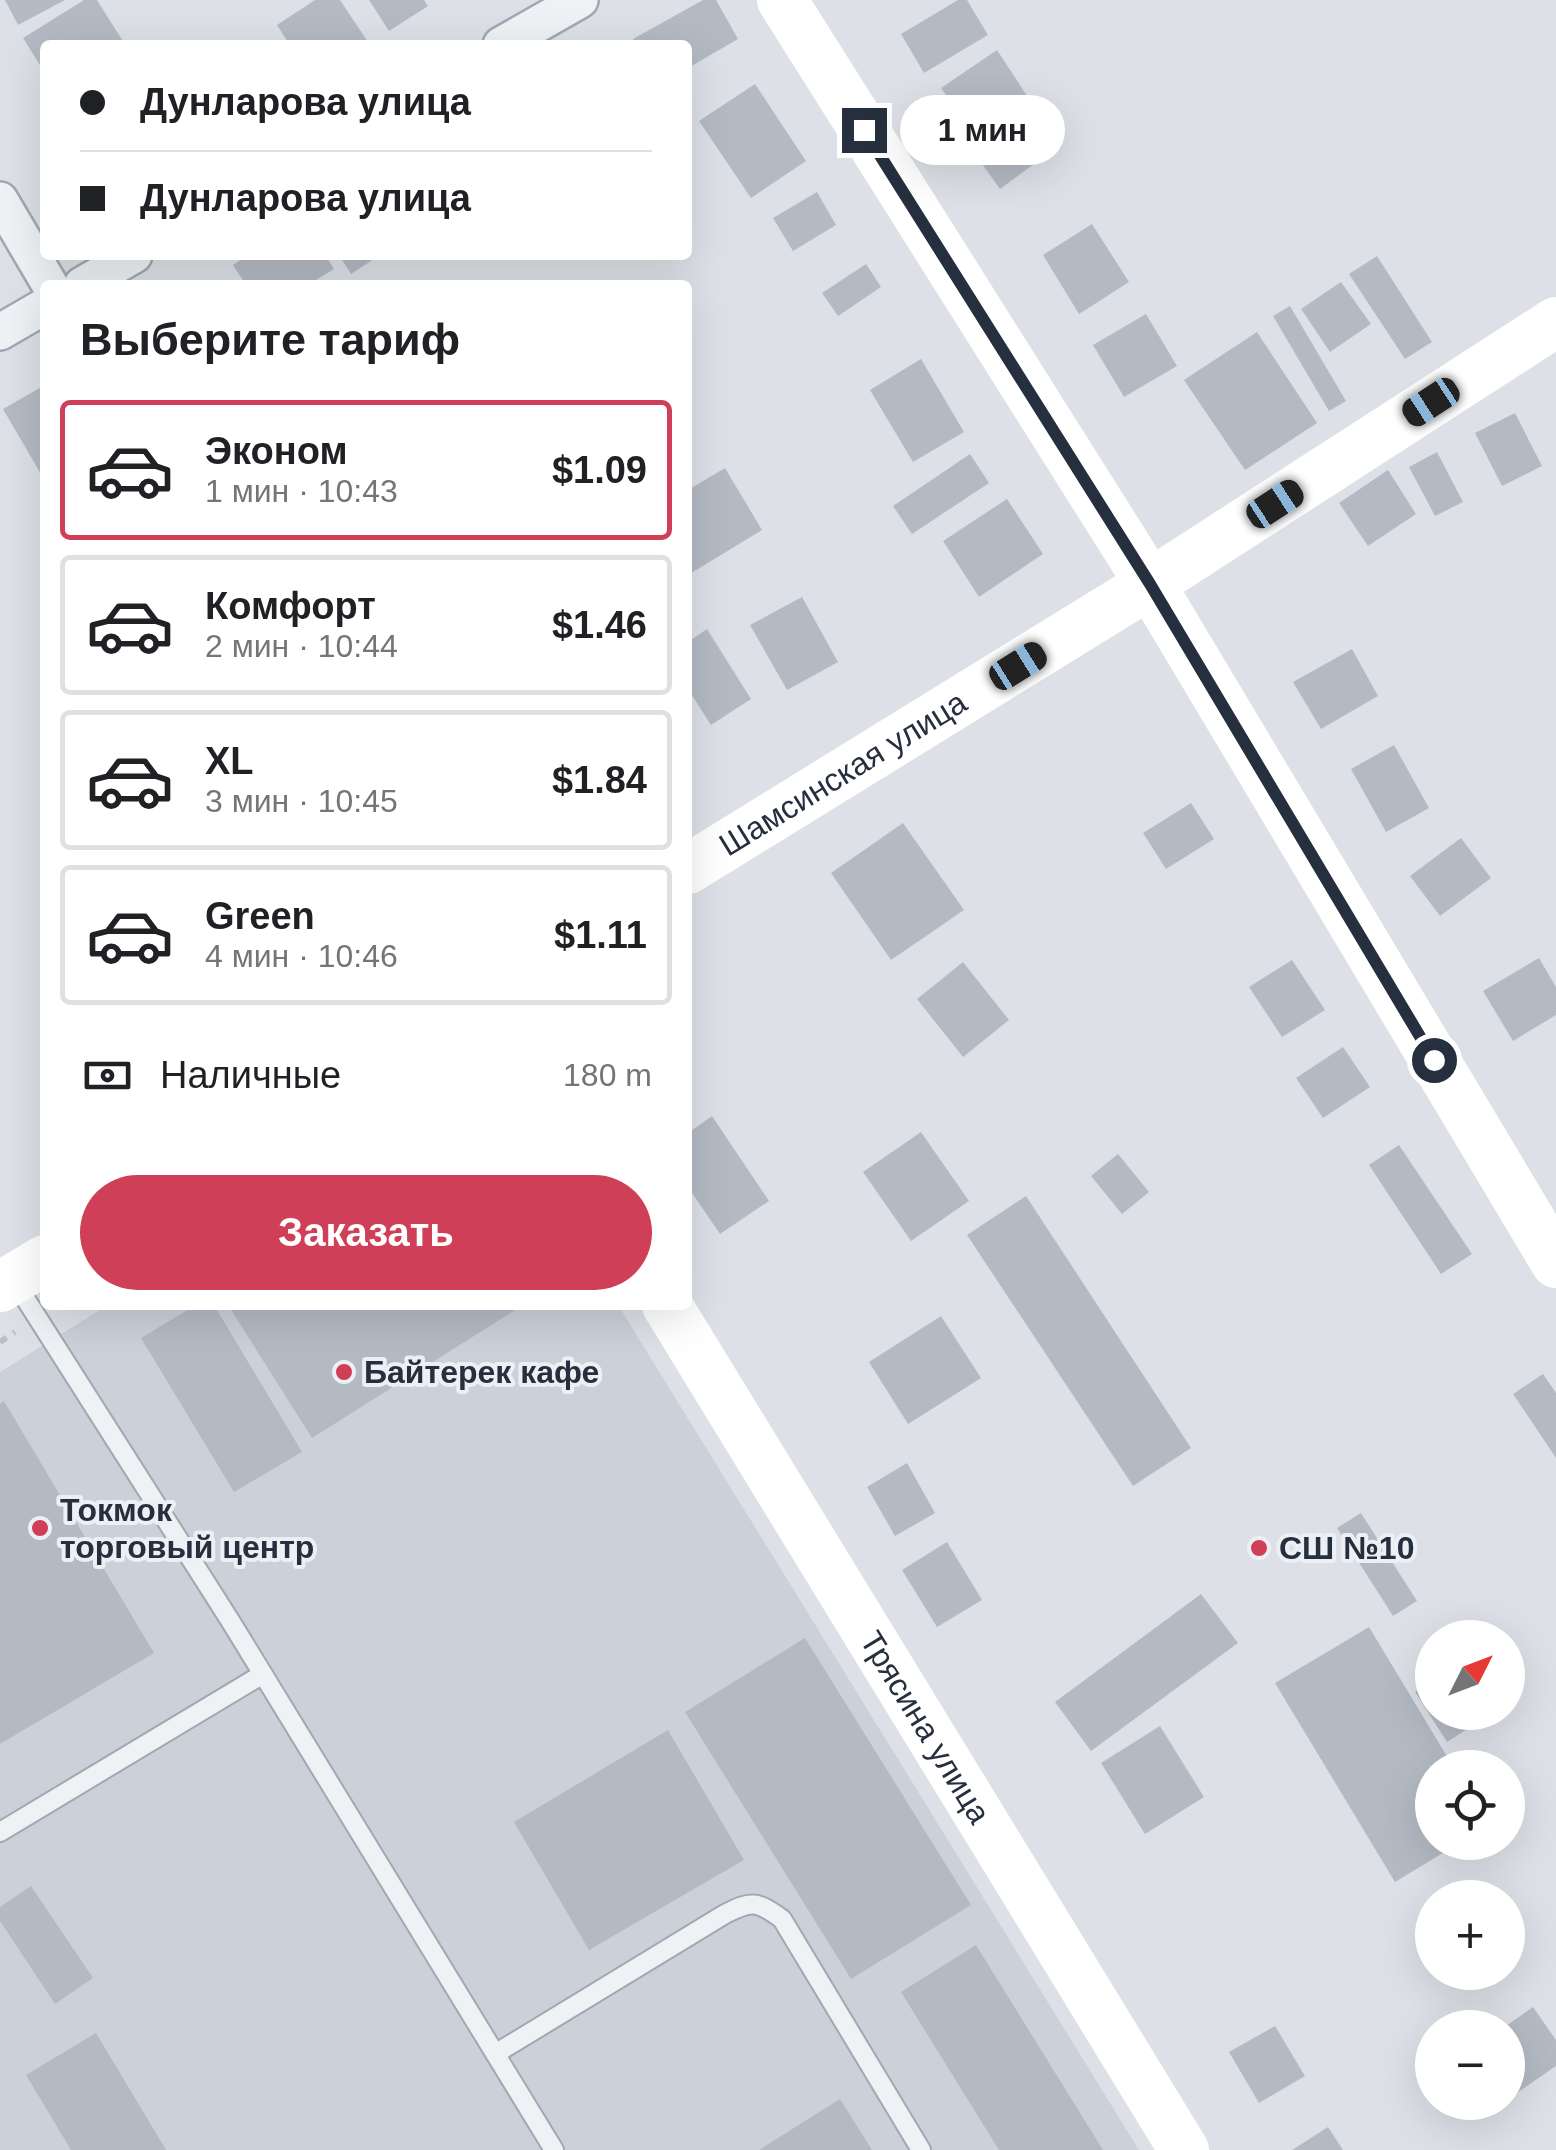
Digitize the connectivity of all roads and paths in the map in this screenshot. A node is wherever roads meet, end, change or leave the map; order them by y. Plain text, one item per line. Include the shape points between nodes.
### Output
1 (580, 0) edge
2 (782, 0) edge
3 (510, 40) edge
4 (0, 200) edge
5 (125, 260) edge
6 (47, 280) edge
7 (91, 280) edge
8 (40, 309) edge
9 (1556, 322) edge
10 (0, 332) edge
11 (1150, 584) junction
12 (692, 867) edge
13 (1556, 1263) edge
14 (19, 1275) edge
15 (670, 1310) edge
16 (263, 1674) junction
17 (0, 1832) edge
18 (495, 2054) junction
19 (554, 2150) edge
20 (921, 2150) edge
21 (1184, 2150) edge

1 - 3 street
2 - 11 street
4 - 6 street
5 - 7 street
8 - 10 street
9 - 11 street, Шамсинская улица
11 - 12 street, Шамсинская улица
11 - 13 street
14 - 16 lane
15 - 21 street, Трясина улица
16 - 17 lane
16 - 18 lane
18 - 19 lane
18 - 20 lane via 748,1902 782,1919

